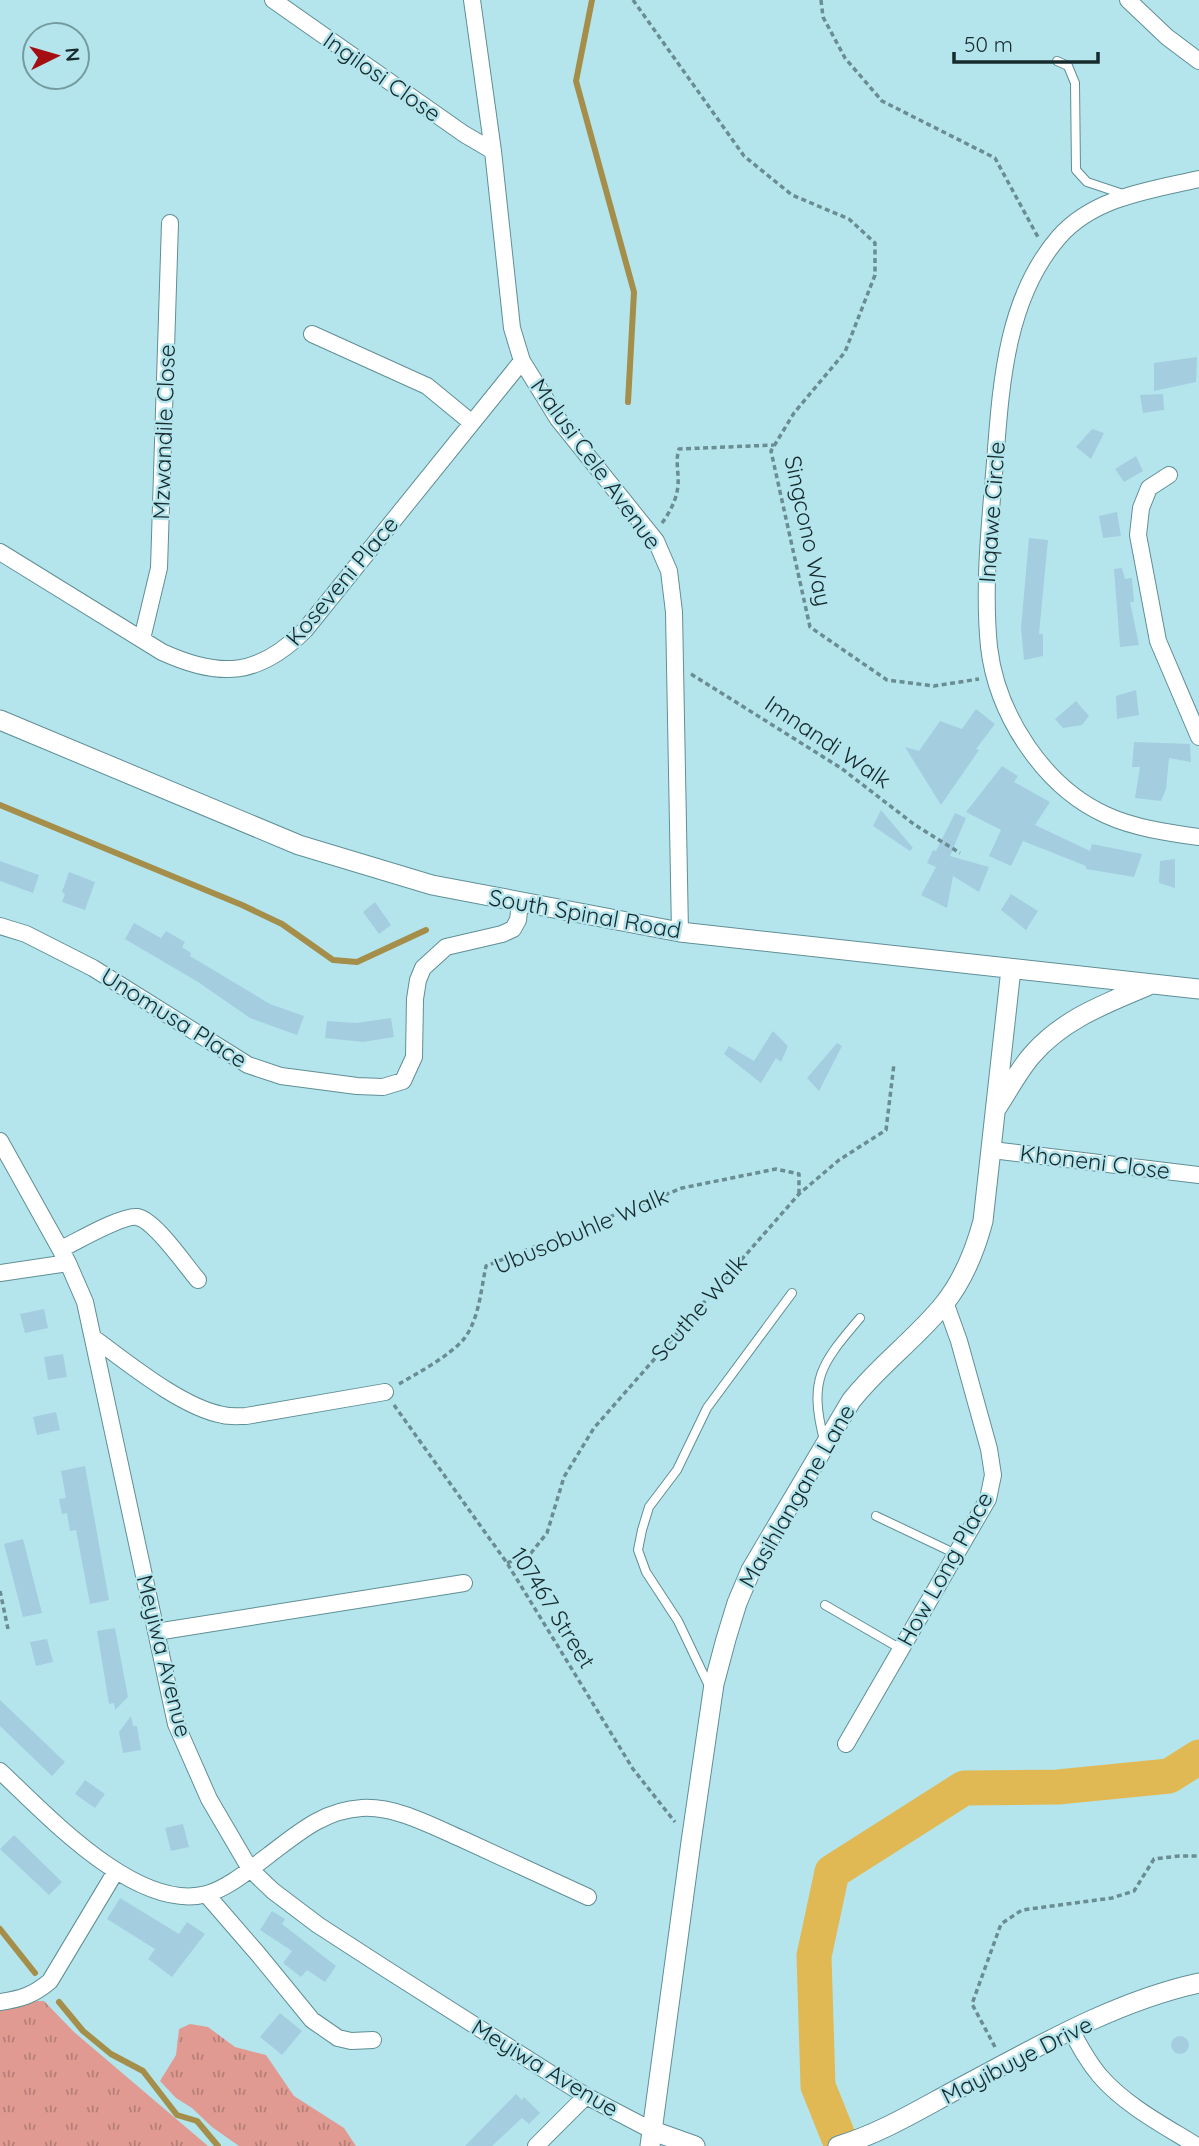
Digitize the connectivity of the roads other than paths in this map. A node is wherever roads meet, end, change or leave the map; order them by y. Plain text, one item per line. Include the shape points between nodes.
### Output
1 (273, 0) edge
2 (472, 0) edge
3 (1128, 0) edge
4 (1057, 61) dead end
5 (1199, 61) edge
6 (493, 151) junction
7 (1199, 179) edge
8 (1126, 196) junction
9 (170, 223) dead end
10 (312, 334) dead end
11 (522, 361) junction
12 (472, 423) junction
13 (1169, 475) dead end
14 (0, 552) edge
15 (142, 639) junction
16 (0, 720) edge
17 (1199, 737) edge
18 (1199, 837) edge
19 (520, 903) junction
20 (0, 926) edge
21 (680, 932) junction
22 (1010, 969) junction
23 (1148, 985) junction
24 (1199, 989) edge
25 (995, 1110) junction
26 (0, 1141) edge
27 (992, 1150) junction
28 (1199, 1175) edge
29 (64, 1256) junction
30 (0, 1273) edge
31 (198, 1280) dead end
32 (792, 1293) dead end
33 (945, 1303) junction
34 (860, 1318) dead end
35 (95, 1339) junction
36 (385, 1392) road end
37 (825, 1444) junction
38 (876, 1516) dead end
39 (956, 1554) junction
40 (464, 1583) dead end
41 (825, 1605) dead end
42 (156, 1632) junction
43 (901, 1649) junction
44 (713, 1695) junction
45 (846, 1744) dead end
46 (0, 1772) edge
47 (250, 1869) junction
48 (116, 1871) junction
49 (206, 1894) junction
50 (588, 1897) dead end
51 (1199, 1983) edge
52 (0, 2002) edge
53 (1071, 2030) junction
54 (373, 2040) dead end
55 (586, 2096) junction
56 (652, 2139) edge
57 (536, 2146) edge
58 (695, 2146) edge
59 (838, 2146) edge
60 (1198, 2146) edge

1 - 6 street, Ingilosi Close
2 - 6 street, Malusi Cele Avenue
3 - 5 street
4 - 8 lane via 1073,75 1076,170 1087,182
6 - 11 street, Malusi Cele Avenue via 512,328
7 - 8 street, Inqawe Circle
8 - 18 street, Inqawe Circle via 1087,213 1060,235 1033,272 1019,306 1001,389 986,604 990,650 1015,725 1043,767 1106,816
9 - 15 street, Mzwandile Close via 159,568
10 - 12 street via 427,386
11 - 12 street, Koseveni Place
11 - 21 street, Malusi Cele Avenue via 558,419 653,537 669,571 674,612
12 - 15 street, Koseveni Place via 285,649 254,665 217,669 183,661
13 - 17 street via 1149,488 1138,535 1158,641
14 - 15 street, Koseveni Place
16 - 19 street, South Spinal Road via 299,845 432,885
19 - 20 street, Unomusa Place via 513,929 446,947 423,968 415,999 414,1057 403,1081 383,1087 281,1076 248,1065 93,968
19 - 21 street, South Spinal Road
21 - 22 street, South Spinal Road
22 - 23 street, South Spinal Road
22 - 25 street, Masihlangane Lane
23 - 24 street, South Spinal Road
23 - 25 street via 1096,1007 1062,1028 1030,1058
25 - 27 street, Masihlangane Lane
26 - 29 street, Meyiwa Avenue
27 - 28 street, Khoneni Close
27 - 33 street, Masihlangane Lane via 976,1250
29 - 30 street
29 - 31 street via 123,1220 136,1217 149,1222
29 - 35 street, Meyiwa Avenue via 85,1302
32 - 44 lane via 707,1408 677,1470 649,1507 638,1550
33 - 37 street, Masihlangane Lane via 869,1377
33 - 39 street, How Long Place via 993,1475 988,1499
34 - 37 lane via 828,1357 821,1373 818,1412
35 - 36 street via 186,1400 226,1416
35 - 42 street, Meyiwa Avenue
37 - 44 street, Masihlangane Lane via 751,1570 726,1639
38 - 39 lane
39 - 43 street, How Long Place
40 - 42 street
41 - 43 lane
42 - 47 street, Meyiwa Avenue via 176,1724 192,1765
43 - 45 street, How Long Place
44 - 56 street, Masihlangane Lane
46 - 48 street
47 - 49 street
47 - 50 street via 314,1821 364,1808 421,1821
47 - 55 street, Meyiwa Avenue via 318,1924
48 - 49 street via 163,1894
48 - 52 street via 50,1981 23,1999
49 - 54 street via 312,2020 338,2038
51 - 53 street, Mayibuye Drive via 1144,1999
53 - 59 street, Mayibuye Drive via 881,2130
53 - 60 street via 1102,2078 1153,2119
55 - 56 street, Meyiwa Avenue
55 - 57 street
56 - 58 street

